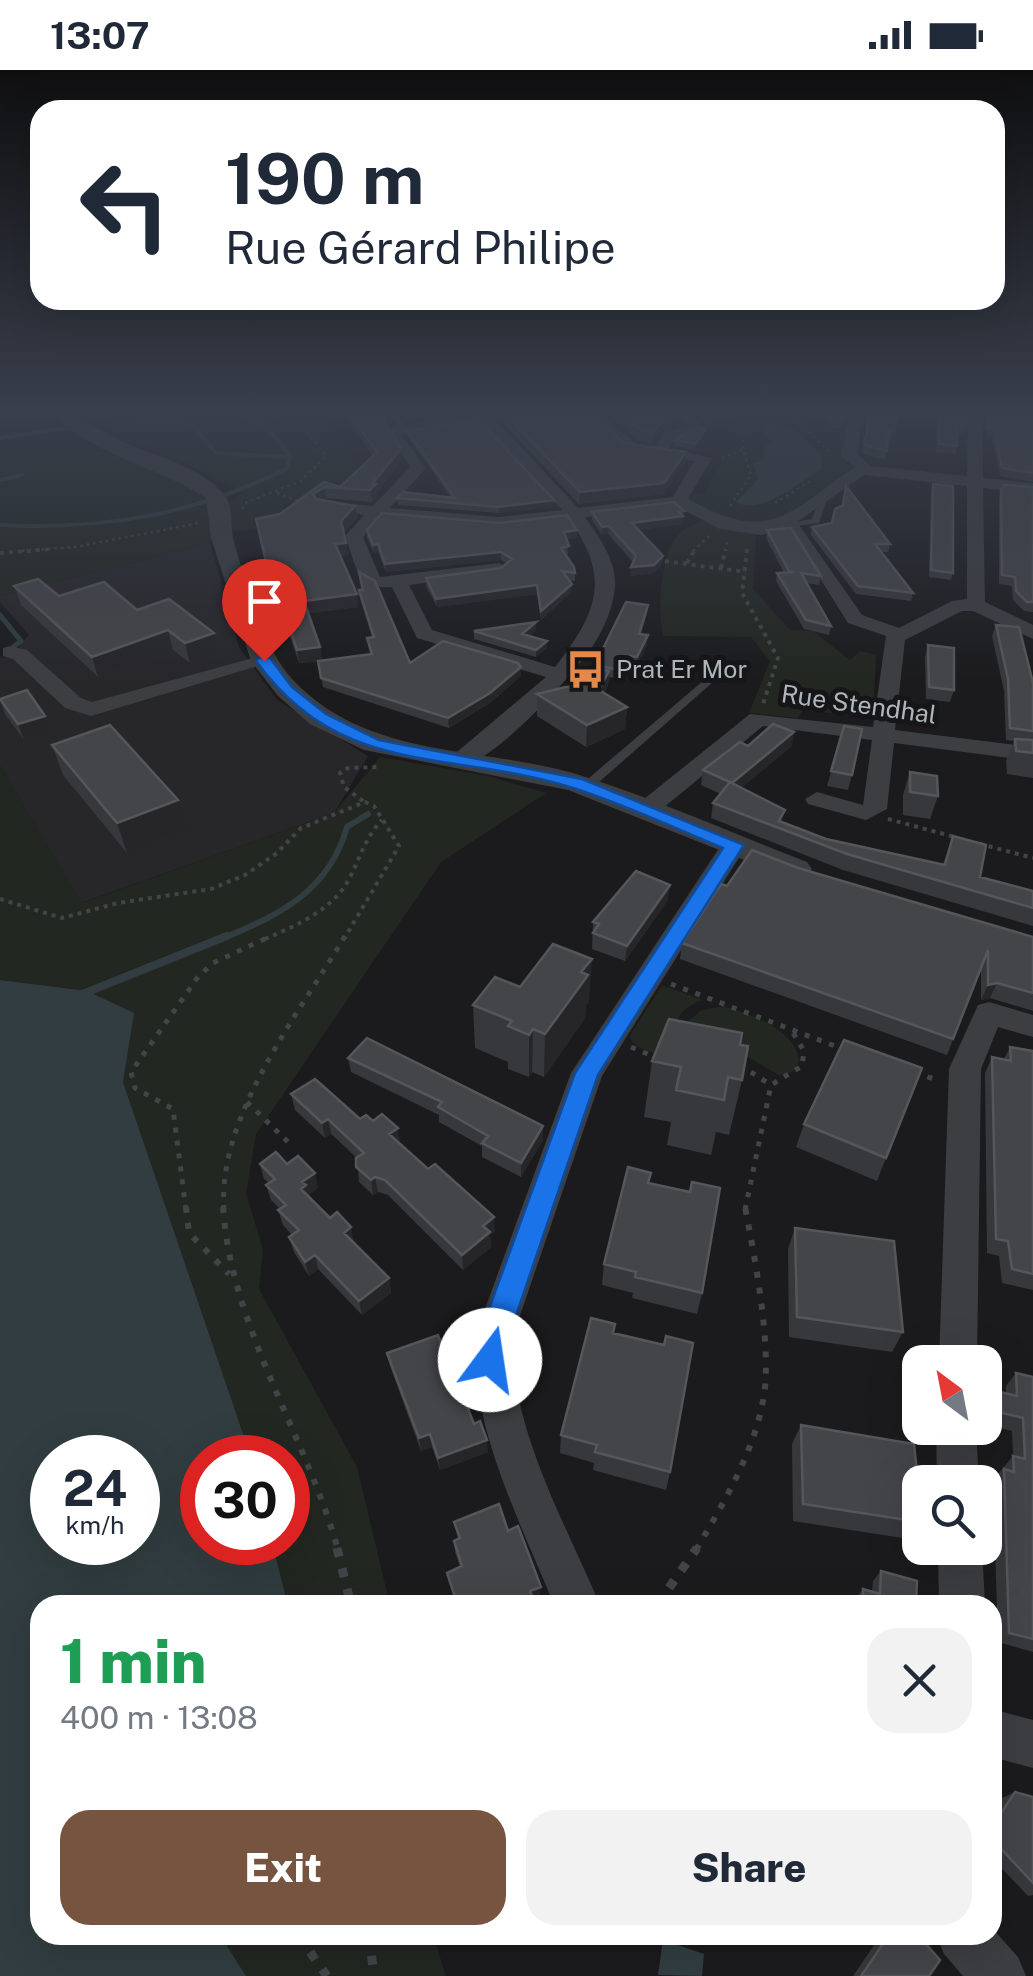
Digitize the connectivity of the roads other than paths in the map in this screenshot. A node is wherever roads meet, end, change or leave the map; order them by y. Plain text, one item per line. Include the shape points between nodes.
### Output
1 (213, 502) edge
2 (386, 502) edge
3 (560, 502) edge
4 (814, 502) edge
5 (975, 502) edge
6 (682, 503) joint
7 (326, 506) edge
8 (377, 512) junction
9 (571, 514) junction
10 (782, 519) junction
11 (499, 568) edge
12 (398, 581) junction
13 (976, 605) junction
14 (1033, 633) edge
15 (898, 634) junction
16 (10, 652) dead end
17 (264, 661) junction
18 (560, 675) junction
19 (707, 683) dead end
20 (884, 735) junction
21 (1033, 754) edge
22 (459, 762) junction
23 (587, 786) junction
24 (817, 800) dead end
25 (648, 808) junction
26 (734, 845) junction
27 (825, 879) edge
28 (1033, 1026) edge
29 (958, 1345) edge
30 (961, 1565) edge
31 (573, 1595) edge
32 (962, 1595) edge
33 (1002, 1736) edge
34 (1033, 1744) edge
35 (973, 1945) edge
36 (999, 1976) edge

1 - 17 street
2 - 8 street
3 - 9 street
4 - 10 street
5 - 13 street
6 - 9 street
6 - 10 street via 734,527 762,530
7 - 8 street
8 - 9 street via 499,522
8 - 12 street via 354,536 356,550 373,583
9 - 18 street via 601,555 606,586 596,622
10 - 15 street via 855,619
11 - 12 street
12 - 18 street via 424,634
13 - 14 street
13 - 15 street via 959,605
15 - 20 street
16 - 17 street via 73,704 91,709
17 - 22 street via 320,718 374,744
18 - 22 street
19 - 23 lane
20 - 21 street, Rue Stendhal
20 - 24 street via 875,809 866,813
20 - 25 street, Rue Stendhal via 758,719
22 - 23 street
23 - 25 street
25 - 26 street
26 - 27 street
26 - 31 street via 587,1073 493,1339 490,1360 513,1442
28 - 29 street via 988,1014 965,1069
30 - 32 street
33 - 34 street
35 - 36 street

